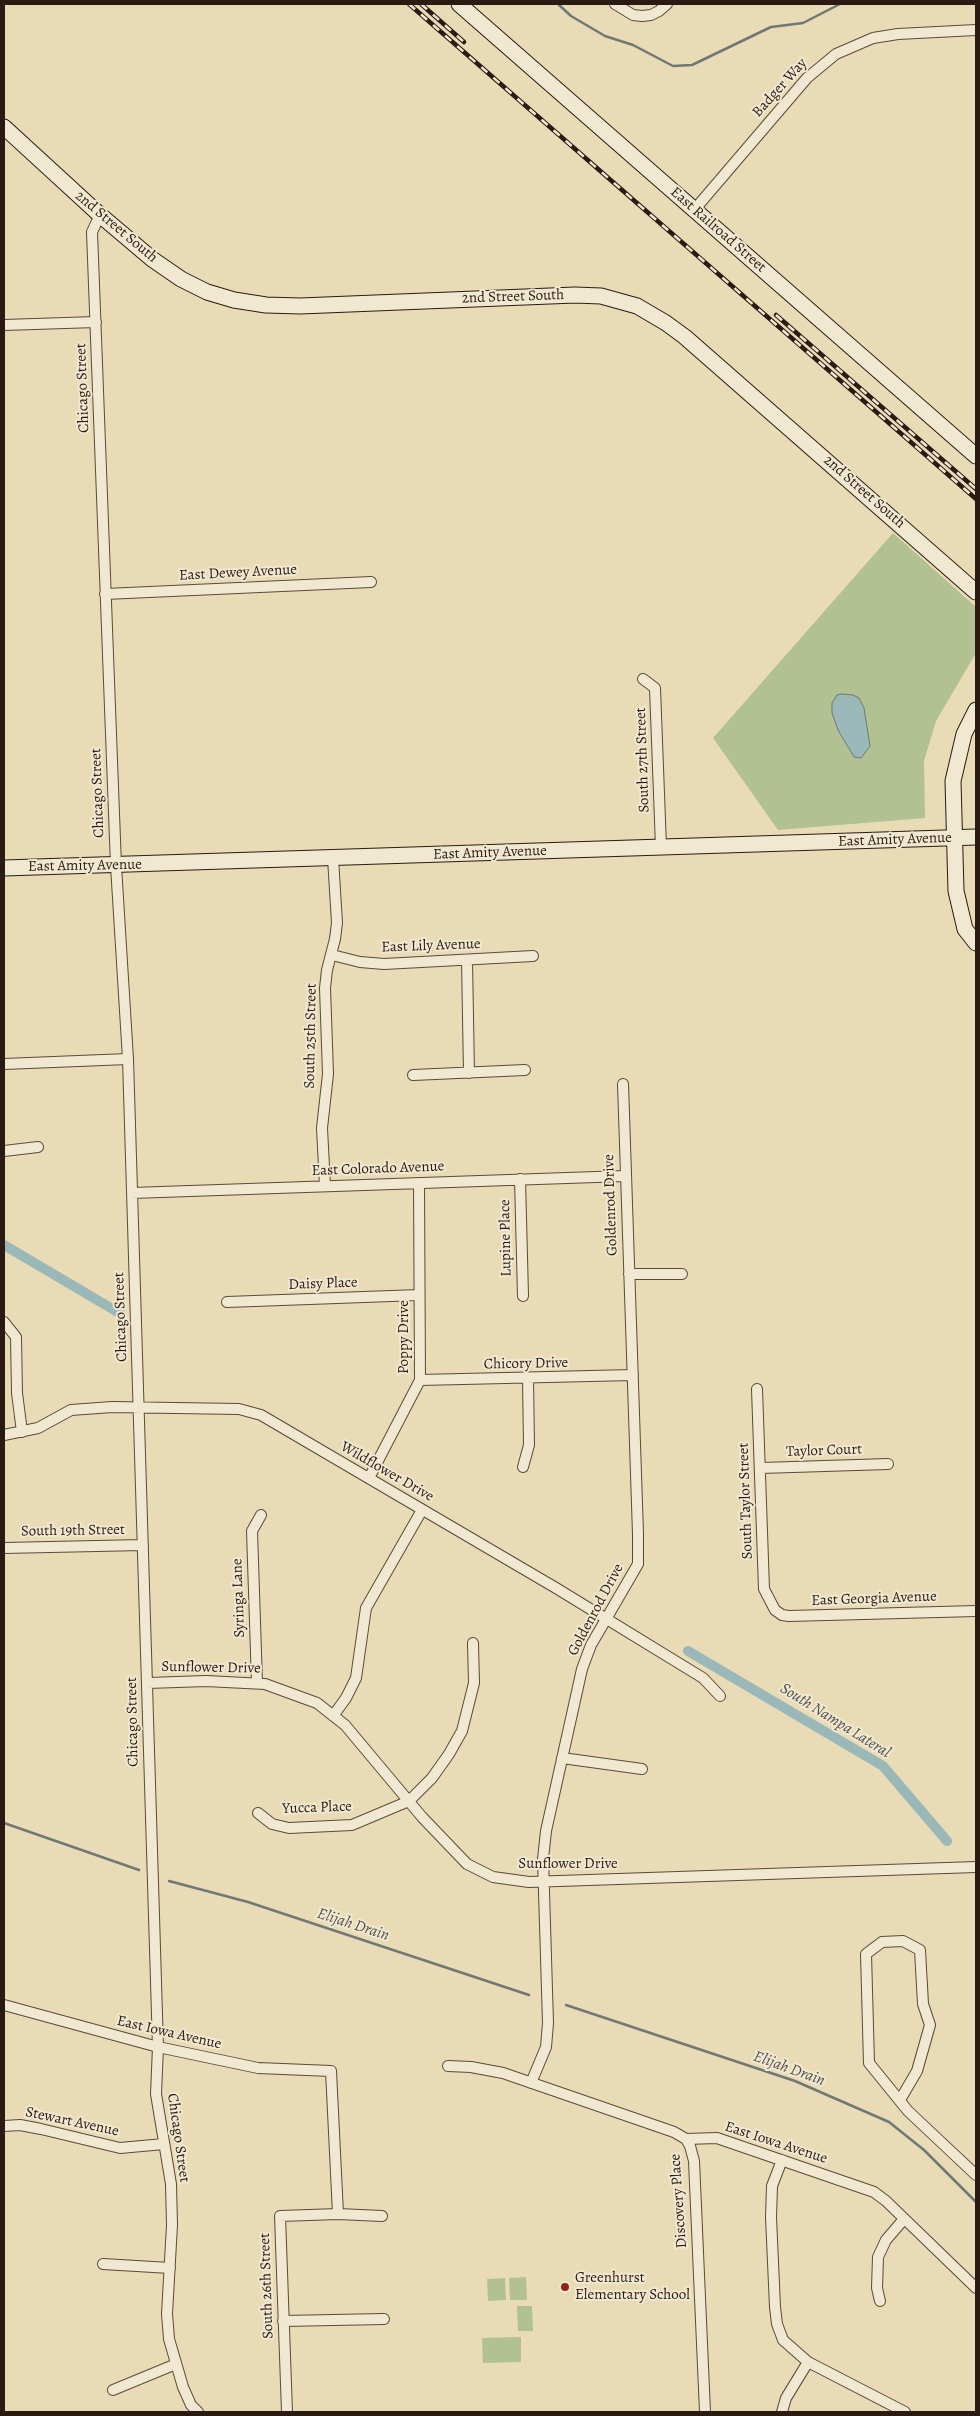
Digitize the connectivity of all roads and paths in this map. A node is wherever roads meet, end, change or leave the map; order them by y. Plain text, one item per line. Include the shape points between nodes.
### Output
1 (459, 4) edge
2 (614, 4) edge
3 (667, 4) edge
4 (976, 30) edge
5 (4, 127) edge
6 (694, 209) junction
7 (100, 215) junction
8 (96, 322) junction
9 (4, 325) edge
10 (976, 456) edge
11 (371, 582) dead end
12 (976, 592) edge
13 (105, 594) junction
14 (643, 679) dead end
15 (976, 710) edge
16 (976, 837) edge
17 (954, 838) junction
18 (661, 847) junction
19 (333, 858) junction
20 (116, 866) junction
21 (4, 868) edge
22 (976, 943) edge
23 (332, 955) junction
24 (533, 956) dead end
25 (467, 960) junction
26 (128, 1059) junction
27 (4, 1064) edge
28 (525, 1070) dead end
29 (469, 1073) junction
30 (413, 1075) dead end
31 (623, 1084) dead end
32 (38, 1148) dead end
33 (4, 1150) edge
34 (625, 1176) junction
35 (520, 1179) junction
36 (419, 1183) junction
37 (325, 1186) junction
38 (132, 1193) junction
39 (629, 1274) junction
40 (682, 1274) dead end
41 (419, 1295) junction
42 (523, 1296) dead end
43 (227, 1302) dead end
44 (4, 1322) edge
45 (633, 1375) junction
46 (528, 1379) junction
47 (420, 1380) junction
48 (757, 1389) dead end
49 (138, 1408) junction
50 (22, 1432) junction
51 (4, 1435) edge
52 (888, 1464) dead end
53 (523, 1467) dead end
54 (761, 1468) junction
55 (369, 1478) junction
56 (422, 1510) junction
57 (261, 1515) dead end
58 (143, 1545) junction
59 (4, 1548) edge
60 (775, 1610) joint
61 (976, 1611) edge
62 (605, 1619) junction
63 (473, 1643) dead end
64 (148, 1682) junction
65 (256, 1683) junction
66 (720, 1696) dead end
67 (333, 1716) junction
68 (562, 1758) junction
69 (642, 1769) dead end
70 (409, 1802) junction
71 (258, 1813) dead end
72 (976, 1867) edge
73 (543, 1882) junction
74 (4, 2005) edge
75 (158, 2047) junction
76 (448, 2066) dead end
77 (531, 2082) junction
78 (900, 2100) junction
79 (4, 2126) edge
80 (686, 2140) junction
81 (164, 2144) junction
82 (782, 2160) junction
83 (976, 2175) edge
84 (338, 2214) junction
85 (382, 2216) dead end
86 (904, 2219) junction
87 (103, 2264) dead end
88 (170, 2268) junction
89 (976, 2288) edge
90 (880, 2300) dead end
91 (384, 2319) dead end
92 (284, 2321) junction
93 (808, 2362) junction
94 (176, 2364) junction
95 (113, 2390) dead end
96 (198, 2412) edge
97 (287, 2412) edge
98 (705, 2412) edge
99 (782, 2412) edge
100 (905, 2412) edge

1 - 6 street, East Railroad Street
2 - 3 street via 642,16 659,11
4 - 6 street, Badger Way via 882,37 836,54 807,78
5 - 7 street, 2nd Street South
6 - 10 street, East Railroad Street
7 - 8 street, Chicago Street via 92,232
7 - 12 street, 2nd Street South via 181,279 207,292 234,300 300,306 575,295 600,296 637,306 685,337
8 - 9 street
8 - 13 street, Chicago Street
11 - 13 street, East Dewey Avenue
13 - 20 street, Chicago Street
14 - 18 street, South 27th Street via 656,688
15 - 17 street via 964,734 953,781
16 - 17 street, East Amity Avenue
17 - 18 street, East Amity Avenue
17 - 22 street via 956,891 965,929
18 - 19 street, East Amity Avenue
19 - 20 street, East Amity Avenue
19 - 23 street, South 25th Street via 337,923
20 - 21 street, East Amity Avenue
20 - 26 street, Chicago Street
23 - 25 street, East Lily Avenue via 384,964
23 - 37 street, South 25th Street via 325,988 328,1074 322,1128
24 - 25 street, East Lily Avenue
25 - 29 street
26 - 27 street
26 - 38 street, Chicago Street
28 - 29 street
29 - 30 street
31 - 34 street, Goldenrod Drive
32 - 33 street
34 - 35 street, East Colorado Avenue
34 - 39 street, Goldenrod Drive
35 - 36 street, East Colorado Avenue
35 - 42 street, Lupine Place
36 - 37 street, East Colorado Avenue
36 - 41 street, Poppy Drive
37 - 38 street, East Colorado Avenue
38 - 49 street, Chicago Street
39 - 40 street
39 - 45 street, Goldenrod Drive
41 - 43 street, Daisy Place
41 - 47 street, Poppy Drive
44 - 50 street via 16,1337 17,1393
45 - 46 street, Chicory Drive
45 - 62 street, Goldenrod Drive via 638,1564
46 - 47 street, Chicory Drive
46 - 53 street via 529,1445
47 - 55 street, Poppy Drive
48 - 54 street, South Taylor Street
49 - 50 street, Wildflower Drive via 71,1410 38,1428
49 - 55 street, Wildflower Drive via 239,1409 261,1415
49 - 58 street, Chicago Street
50 - 51 street, Wildflower Drive
52 - 54 street, Taylor Court
54 - 60 street, South Taylor Street via 764,1589
55 - 56 street, Wildflower Drive
56 - 62 street, Wildflower Drive
56 - 67 street via 366,1608 356,1678
57 - 65 street, Syringa Lane via 252,1531
58 - 59 street, South 19th Street
58 - 64 street, Chicago Street
60 - 61 street, East Georgia Avenue via 789,1616
62 - 66 street, Wildflower Drive via 703,1678
62 - 68 street, Goldenrod Drive via 582,1669
63 - 70 street via 474,1683 462,1731 432,1778
64 - 65 street, Sunflower Drive
64 - 75 street, Chicago Street
65 - 67 street, Sunflower Drive via 317,1703
67 - 70 street, Sunflower Drive
68 - 69 street
68 - 73 street, Goldenrod Drive via 546,1832
70 - 71 street, Yucca Place via 352,1825 289,1828 272,1824
70 - 73 street, Sunflower Drive via 467,1864 494,1878
72 - 73 street, Sunflower Drive
73 - 77 street, Goldenrod Drive via 548,2024 546,2047
74 - 75 street, East Iowa Avenue
75 - 81 street, Chicago Street via 156,2094
75 - 84 street, East Iowa Avenue via 258,2068 331,2071
76 - 77 street via 493,2071
77 - 80 street via 674,2132
78 - 78 street via 869,2063 866,1954 882,1942 903,1941 920,1950 923,2004 930,2025 917,2071
78 - 83 street
79 - 81 street, Stewart Avenue via 40,2128 120,2148
80 - 82 street, East Iowa Avenue via 717,2138
80 - 98 street, Discovery Place via 694,2162
81 - 88 street, Chicago Street via 171,2184
82 - 86 street, East Iowa Avenue via 874,2192
82 - 93 street via 772,2186 771,2217 777,2324 783,2340
84 - 85 street, South 26th Street
84 - 92 street, South 26th Street via 280,2216
86 - 89 street, East Iowa Avenue
86 - 90 street via 886,2240 878,2257
87 - 88 street
88 - 94 street, Chicago Street via 167,2314
91 - 92 street
92 - 97 street, South 26th Street
93 - 99 street via 786,2398
93 - 100 street
94 - 95 street
94 - 96 street, Chicago Street via 191,2405

